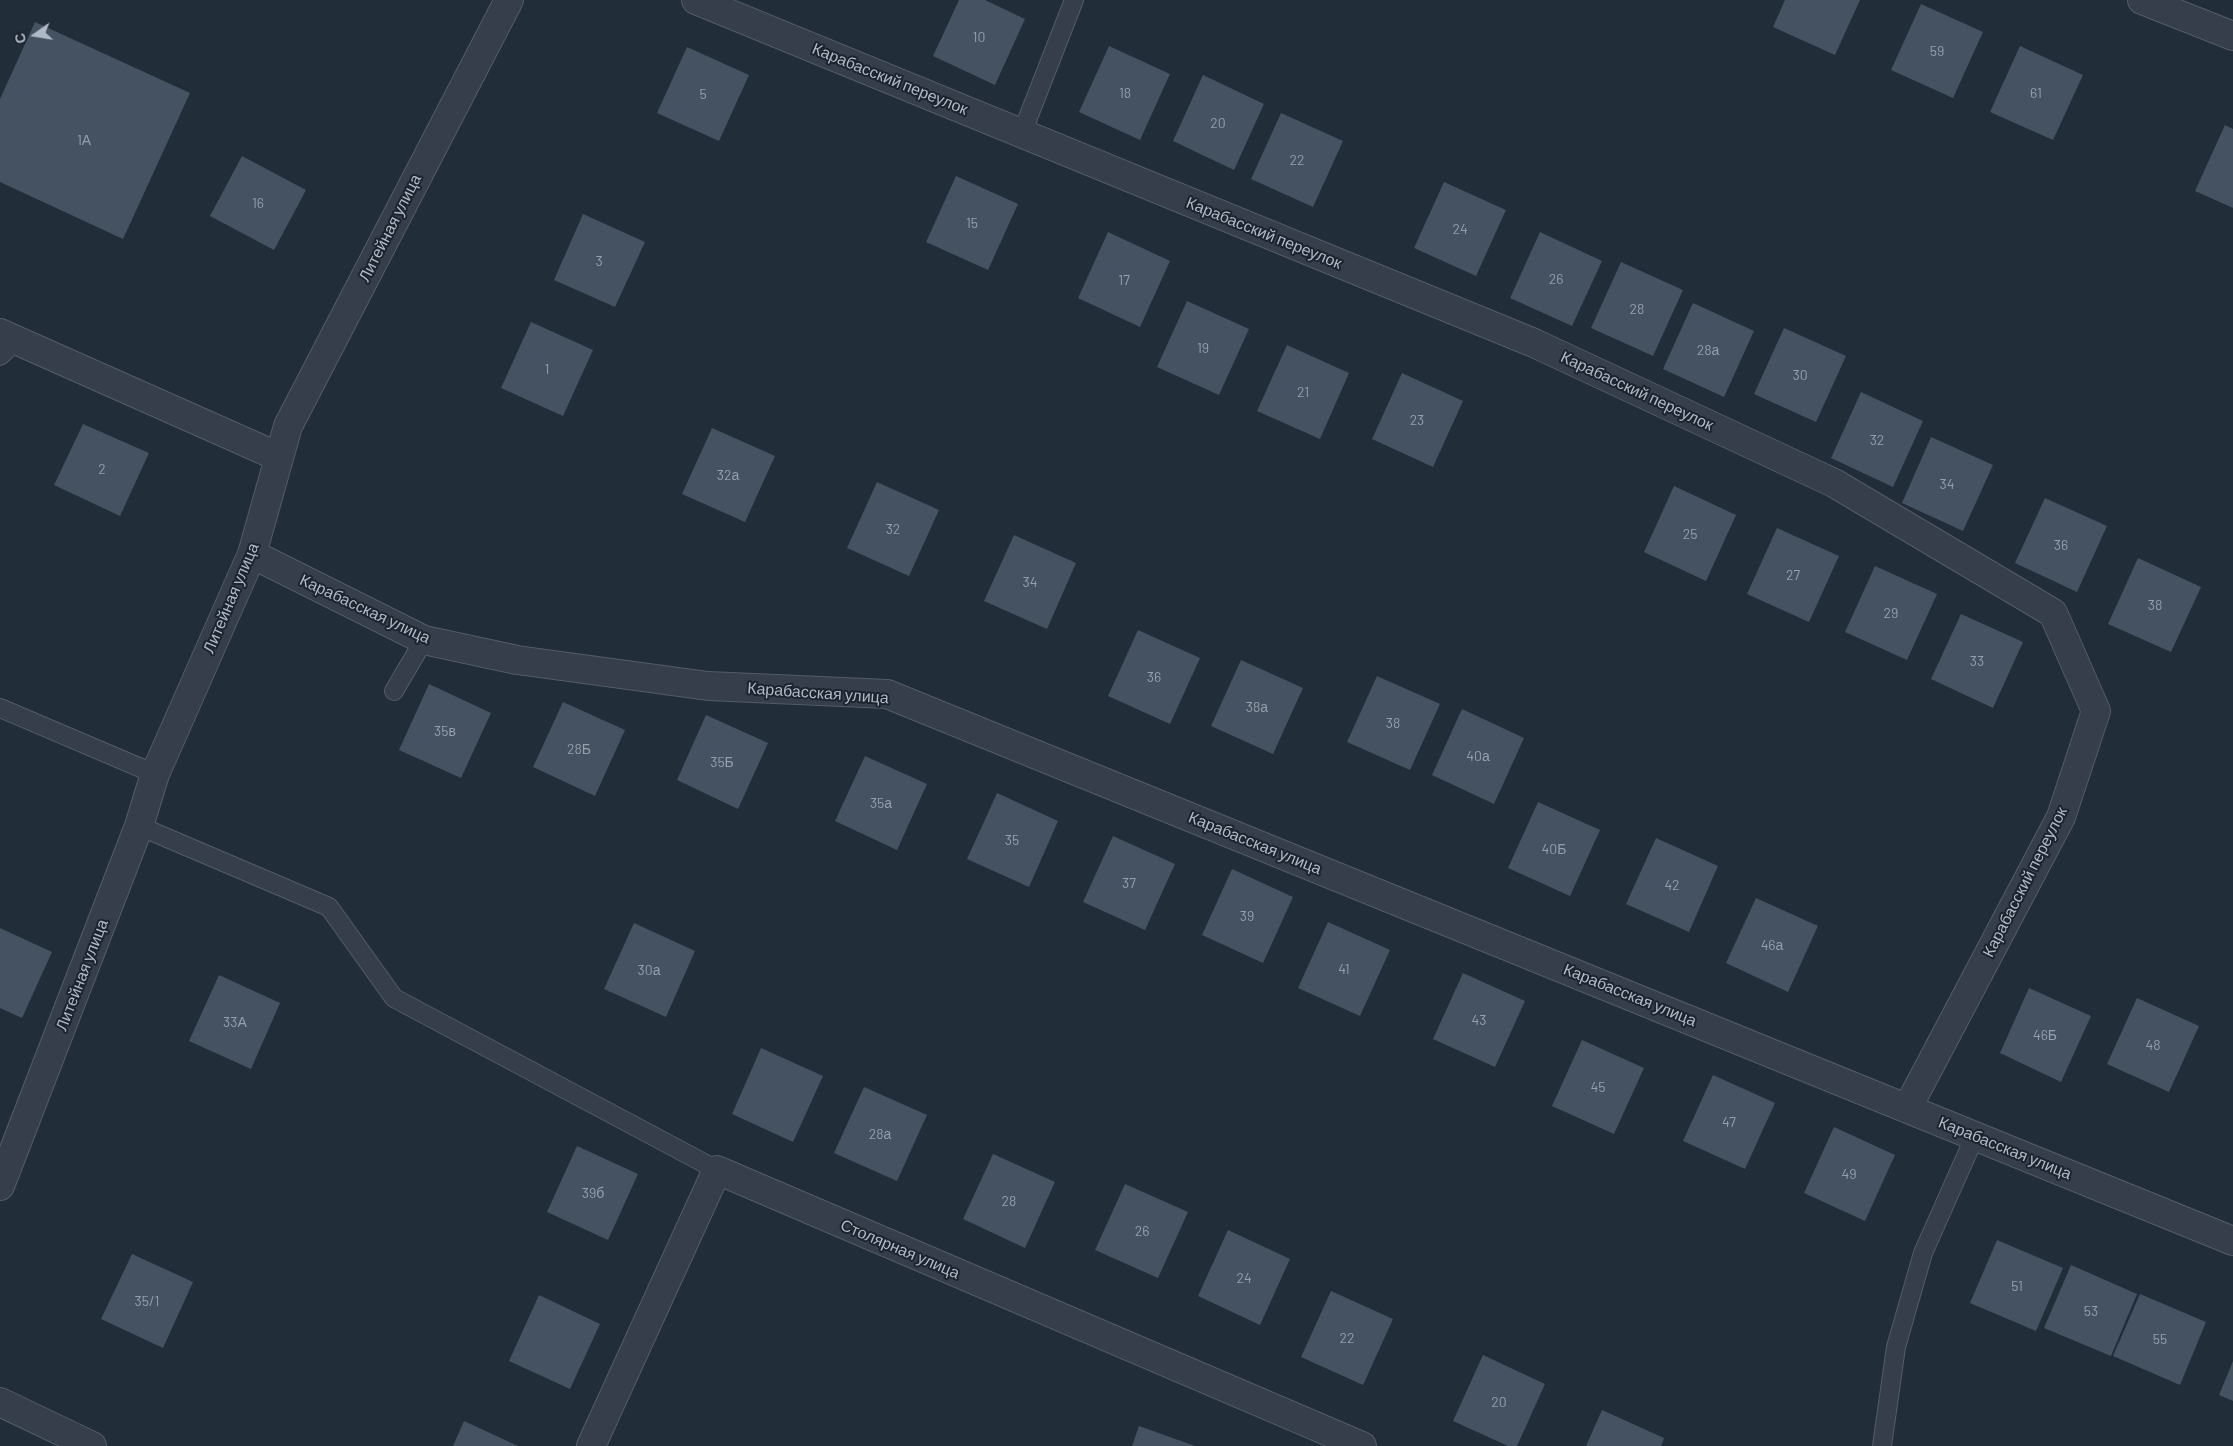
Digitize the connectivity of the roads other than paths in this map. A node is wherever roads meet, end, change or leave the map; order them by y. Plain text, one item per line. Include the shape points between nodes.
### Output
1 (509, 0) edge
2 (696, 0) edge
3 (1074, 0) edge
4 (2142, 0) edge
5 (2233, 36) edge
6 (1022, 134) junction
7 (6, 343) edge
8 (279, 457) junction
9 (252, 554) junction
10 (424, 640) junction
11 (394, 690) dead end
12 (0, 708) edge
13 (154, 774) junction
14 (139, 826) junction
15 (1908, 1108) junction
16 (1975, 1136) junction
17 (717, 1170) junction
18 (0, 1186) edge
19 (2233, 1241) edge
20 (0, 1402) edge
21 (92, 1446) edge
22 (591, 1446) edge
23 (1362, 1446) edge
24 (1882, 1446) edge

1 - 8 street, Литейная улица via 288,426
2 - 6 street, Карабасский переулок
3 - 6 lane
4 - 5 street
6 - 15 street, Карабасский переулок via 1534,343 1834,483 2053,613 2096,711 2061,817
7 - 8 street
8 - 9 street, Литейная улица
9 - 10 street, Карабасская улица
9 - 13 street, Литейная улица
10 - 11 lane
10 - 15 street, Карабасская улица via 517,660 708,686 887,694
12 - 13 lane
13 - 14 street, Литейная улица
14 - 17 lane via 329,907 394,998
14 - 18 street, Литейная улица
15 - 16 street, Карабасская улица
16 - 19 street, Карабасская улица
16 - 24 lane via 1923,1253 1896,1346
17 - 22 street
17 - 23 street, Столярная улица
20 - 21 street

